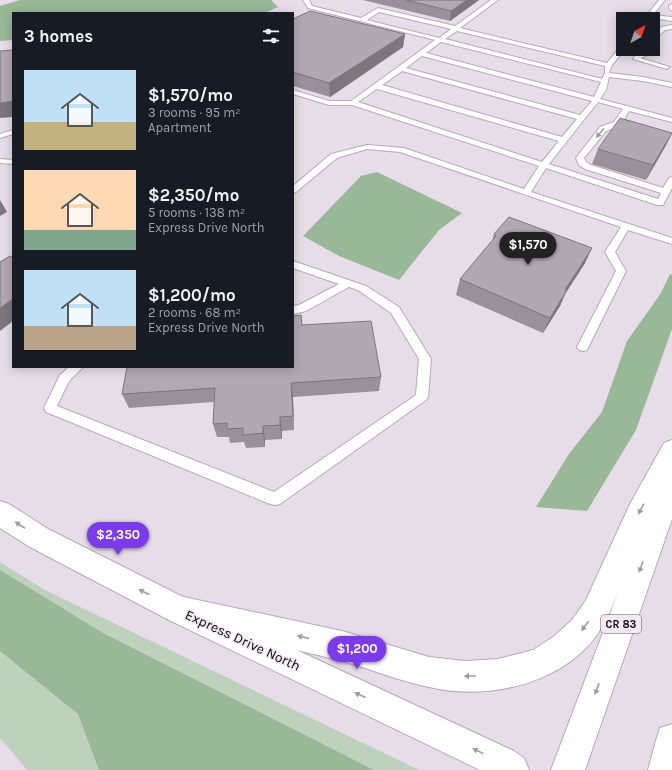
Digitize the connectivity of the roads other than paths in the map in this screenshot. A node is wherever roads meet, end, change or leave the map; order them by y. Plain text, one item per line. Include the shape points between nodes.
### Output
1 (306, 0) edge
2 (495, 0) edge
3 (662, 0) edge
4 (653, 12) edge
5 (660, 18) edge
6 (672, 19) edge
7 (362, 20) junction
8 (672, 27) edge
9 (454, 28) junction
10 (660, 32) edge
11 (438, 40) junction
12 (420, 53) junction
13 (616, 56) edge
14 (637, 56) edge
15 (609, 65) junction
16 (667, 67) dead end
17 (400, 68) junction
18 (604, 78) junction
19 (672, 85) edge
20 (376, 86) junction
21 (294, 92) edge
22 (596, 100) junction
23 (353, 103) junction
24 (627, 108) junction
25 (582, 118) junction
26 (672, 120) edge
27 (12, 132) edge
28 (0, 136) edge
29 (565, 140) junction
30 (0, 161) edge
31 (12, 162) edge
32 (543, 166) junction
33 (672, 180) edge
34 (294, 189) edge
35 (666, 192) junction
36 (526, 193) junction
37 (626, 226) junction
38 (672, 241) edge
39 (294, 264) edge
40 (348, 283) junction
41 (294, 310) edge
42 (583, 347) dead end
43 (76, 368) edge
44 (672, 450) edge
45 (672, 477) edge
46 (0, 513) edge
47 (179, 610) junction
48 (672, 740) edge
49 (512, 770) edge
50 (568, 770) edge
51 (665, 770) edge

1 - 7 lane via 313,10
2 - 9 lane
3 - 4 lane
5 - 6 lane
7 - 9 lane via 378,10
7 - 11 lane
8 - 10 lane via 663,28
9 - 11 lane
9 - 15 lane
11 - 12 lane
11 - 18 lane
12 - 17 lane
12 - 22 lane
13 - 15 lane
14 - 16 lane via 636,59
15 - 18 lane
17 - 20 lane
17 - 25 lane
18 - 19 lane via 643,79
18 - 22 lane via 602,90
20 - 23 lane
20 - 29 lane
21 - 23 lane via 329,103
22 - 24 lane
22 - 25 lane
23 - 32 lane
24 - 26 lane
24 -> 35 lane via 617,124 603,129 580,158 582,163
25 - 29 lane
27 - 28 lane
29 - 32 lane
30 - 31 lane
32 - 35 lane via 660,202
32 - 36 lane
33 - 35 lane
34 - 36 lane via 334,156 367,147 401,150
36 - 37 lane
37 - 38 lane
37 - 42 lane via 610,252 621,271
39 - 40 lane
40 - 41 lane
40 - 43 lane via 362,288 395,310 425,359 422,397 275,499 50,408 64,378
44 -> 47 main road via 639,513 596,610 582,630 564,648 539,664 498,674 465,677 429,672 342,646
45 -> 50 main road, CR 83
47 -> 46 main road, Express Drive North via 39,538
49 -> 47 main road, Express Drive North
48 - 51 main road

